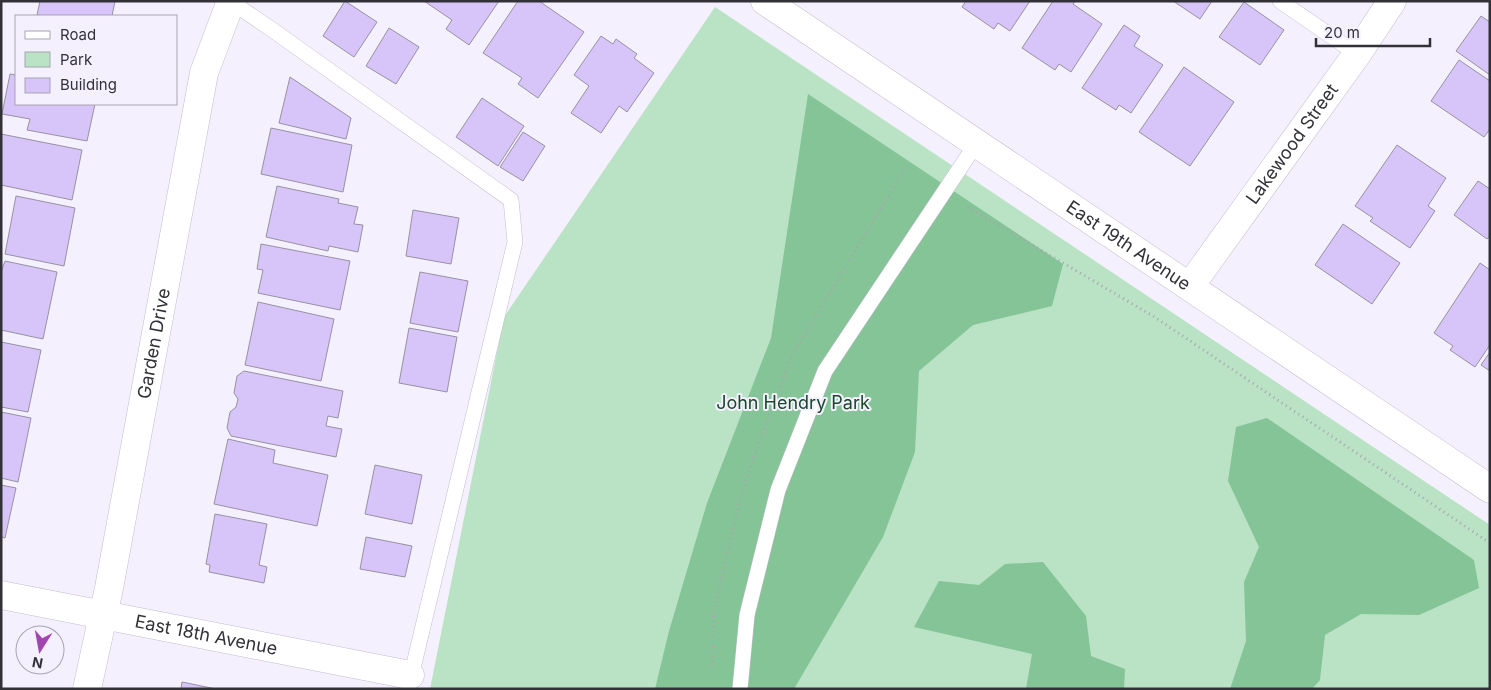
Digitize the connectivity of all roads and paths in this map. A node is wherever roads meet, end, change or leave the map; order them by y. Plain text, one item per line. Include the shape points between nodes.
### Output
1 (230, 1) edge
2 (765, 1) edge
3 (1280, 1) edge
4 (1392, 1) edge
5 (1357, 54) junction
6 (976, 144) junction
7 (944, 193) junction
8 (1190, 286) junction
9 (1490, 489) edge
10 (1490, 543) edge
11 (1, 596) edge
12 (103, 616) junction
13 (409, 682) edge
14 (87, 689) edge
15 (740, 689) edge

1 - 12 street, Garden Drive via 204,73
1 - 13 lane via 511,200 515,242
2 - 6 street, East 19th Avenue
3 - 5 lane
4 - 5 street, Lakewood Street
5 - 8 street, Lakewood Street
6 - 7 lane
6 - 8 street, East 19th Avenue
7 - 10 path via 1153,316
7 - 15 lane via 825,371 778,490 746,615
8 - 9 street, East 19th Avenue
11 - 12 street, East 18th Avenue
12 - 13 street, East 18th Avenue
12 - 14 street, Garden Drive

